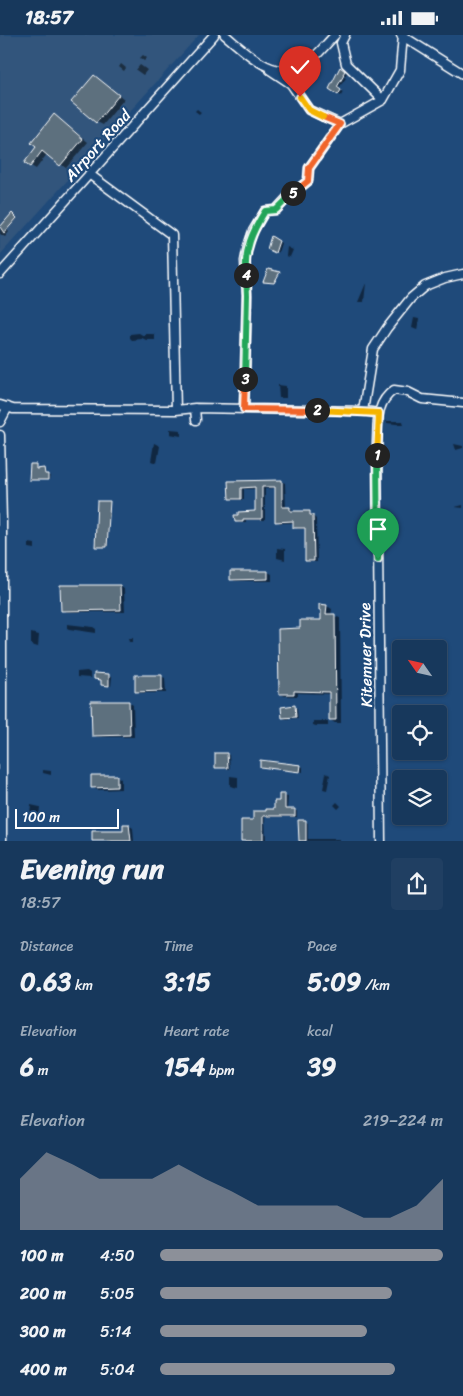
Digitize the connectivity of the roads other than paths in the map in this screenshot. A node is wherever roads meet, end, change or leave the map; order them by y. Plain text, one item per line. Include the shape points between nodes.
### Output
1 (214, 35) edge
2 (225, 35) edge
3 (335, 35) edge
4 (345, 35) edge
5 (402, 35) edge
6 (261, 64) junction
7 (463, 74) edge
8 (383, 100) junction
9 (340, 124) junction
10 (89, 175) junction
11 (0, 274) edge
12 (463, 274) edge
13 (463, 403) edge
14 (4, 406) edge
15 (195, 408) junction
16 (244, 409) junction
17 (176, 410) junction
18 (363, 411) junction
19 (379, 413) junction
20 (196, 420) dead end
21 (0, 422) edge
22 (0, 435) edge
23 (1, 665) edge
24 (2, 841) edge
25 (381, 841) edge

1 - 10 street, Airport Road
2 - 6 street
3 - 6 street via 303,66 279,71
4 - 8 street via 341,43 346,64
5 - 7 street
5 - 8 street via 400,70
6 - 9 street via 291,84 309,110
8 - 9 street
9 - 16 street via 309,168 308,181 276,210 265,211 248,246 245,261
10 - 11 street, Airport Road
10 - 17 street via 172,235
12 - 18 street via 425,286 387,328 373,349
13 - 19 street via 422,399 394,390 386,396
14 - 17 street via 13,409
14 - 21 street
15 - 16 street
15 - 17 street
15 - 20 street
16 - 18 street
18 - 19 street
19 - 25 street, Kitemuer Drive
22 - 23 street
23 - 24 street

